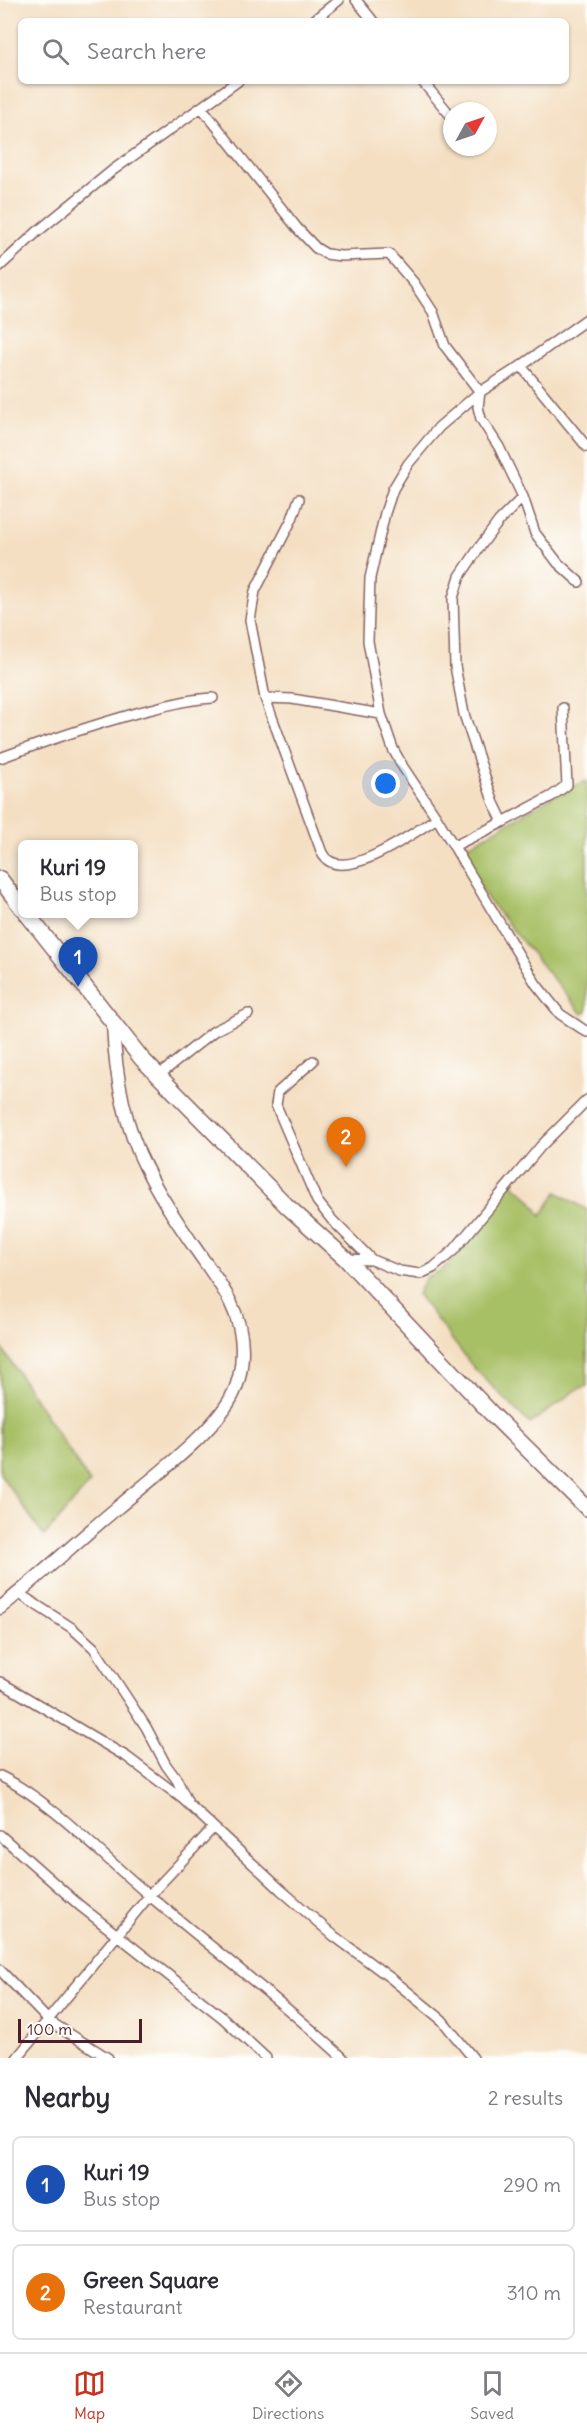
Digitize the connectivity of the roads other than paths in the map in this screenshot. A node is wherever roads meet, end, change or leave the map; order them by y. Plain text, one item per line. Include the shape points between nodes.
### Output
1 (339, 0) edge
2 (356, 0) edge
3 (317, 18) edge
4 (371, 18) edge
5 (234, 84) edge
6 (424, 84) edge
7 (443, 106) edge
8 (202, 108) junction
9 (0, 266) edge
10 (587, 318) edge
11 (521, 366) junction
12 (480, 392) junction
13 (587, 447) edge
14 (523, 497) junction
15 (299, 499) dead end
16 (579, 582) dead end
17 (213, 698) dead end
18 (265, 698) junction
19 (563, 708) dead end
20 (381, 714) junction
21 (0, 758) edge
22 (437, 818) junction
23 (503, 822) junction
24 (454, 846) junction
25 (0, 879) edge
26 (18, 903) edge
27 (30, 918) edge
28 (248, 1014) dead end
29 (113, 1023) junction
30 (586, 1030) edge
31 (313, 1061) dead end
32 (158, 1076) junction
33 (587, 1100) edge
34 (346, 1259) junction
35 (372, 1260) junction
36 (587, 1508) edge
37 (18, 1593) junction
38 (0, 1608) edge
39 (0, 1682) edge
40 (0, 1776) edge
41 (188, 1804) junction
42 (213, 1828) junction
43 (0, 1835) edge
44 (149, 1896) junction
45 (118, 1935) junction
46 (0, 1970) edge
47 (49, 2021) junction
48 (17, 2058) edge
49 (108, 2058) edge
50 (266, 2058) edge
51 (344, 2058) edge
52 (473, 2058) edge

1 - 3 street
2 - 4 street
5 - 8 street
6 - 7 street
8 - 9 street via 112,170
8 - 12 street via 316,248 326,254 384,253 393,258 433,312 453,358
10 - 11 street
11 - 12 street
11 - 13 street
12 - 14 street via 481,419
12 - 20 street via 422,447 393,489 385,513 370,578 368,613 368,641
14 - 16 street via 535,533
14 - 23 street via 479,548 460,576 453,598 455,666 464,714
15 - 18 street via 250,607
17 - 21 street via 190,699 133,714
18 - 20 street
18 - 22 street via 303,807 329,861 359,863
19 - 23 street via 567,785
20 - 22 street via 398,758
22 - 24 street
23 - 24 street
24 - 30 street via 537,984 560,1014
25 - 26 highway
27 - 29 highway
28 - 32 street via 214,1031
29 - 32 highway
29 - 37 main road via 114,1061 136,1147 172,1215 229,1296 242,1333 239,1380 232,1398 204,1431
31 - 35 street via 278,1092 276,1105 317,1201
32 - 34 highway via 287,1206
33 - 35 street via 541,1146 444,1261 420,1274
34 - 35 street
34 - 36 highway
37 - 38 main road
37 - 41 street via 94,1648 146,1727
39 - 41 street via 127,1757
40 - 44 street via 50,1809
41 - 42 street
42 - 44 street
42 - 52 street via 334,1936 442,2020
43 - 45 street
44 - 45 street
44 - 51 street
45 - 47 street
45 - 50 street via 224,2018
46 - 47 street
47 - 48 street
47 - 49 street

